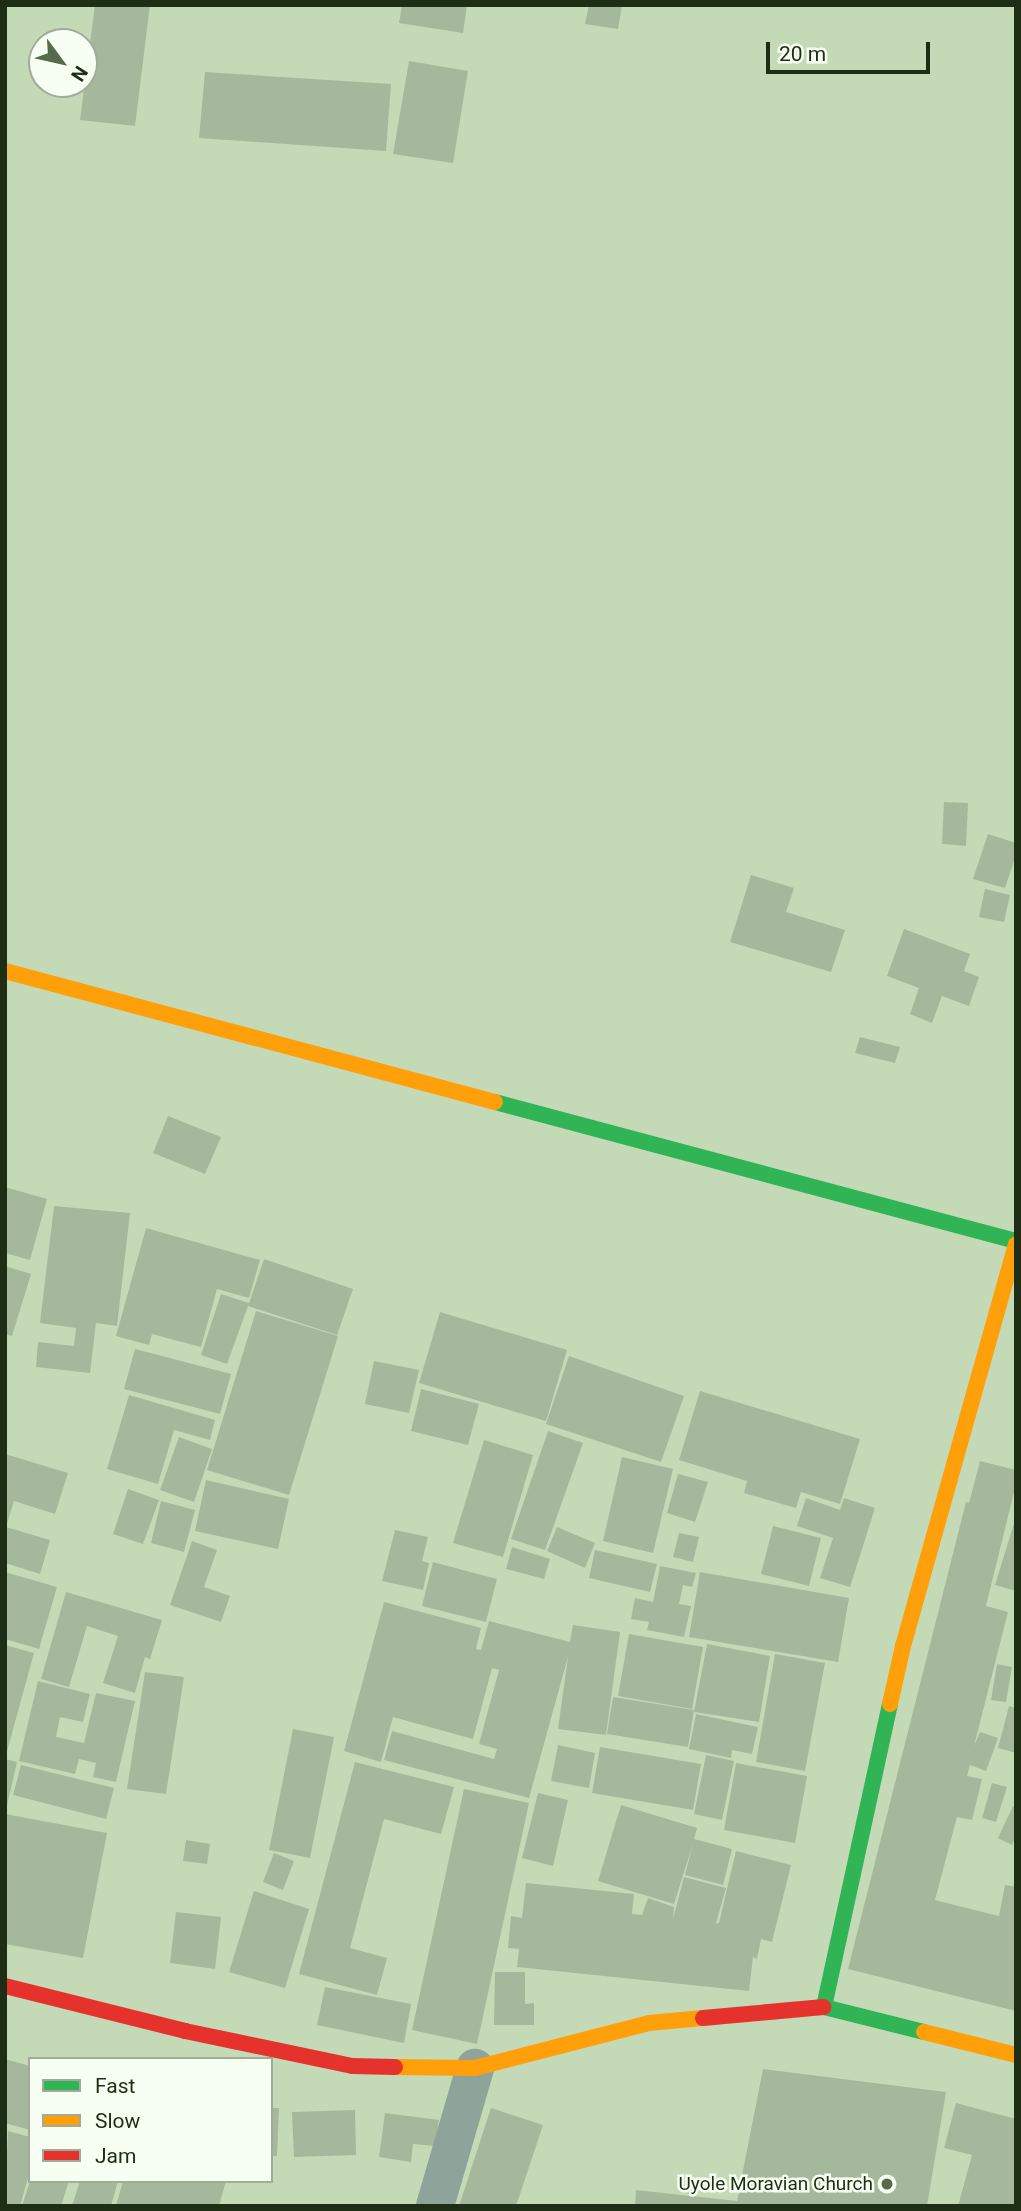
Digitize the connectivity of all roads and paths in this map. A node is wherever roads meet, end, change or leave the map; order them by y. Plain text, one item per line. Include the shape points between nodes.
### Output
1 (5, 971) edge
2 (1016, 1243) edge
3 (5, 1986) edge
4 (824, 2007) junction
5 (1016, 2055) edge
6 (475, 2068) junction
7 (435, 2206) edge

1 - 2 main road
2 - 4 main road via 903,1646
3 - 6 main road via 352,2066
4 - 5 main road
4 - 6 main road via 649,2023
6 - 7 street

